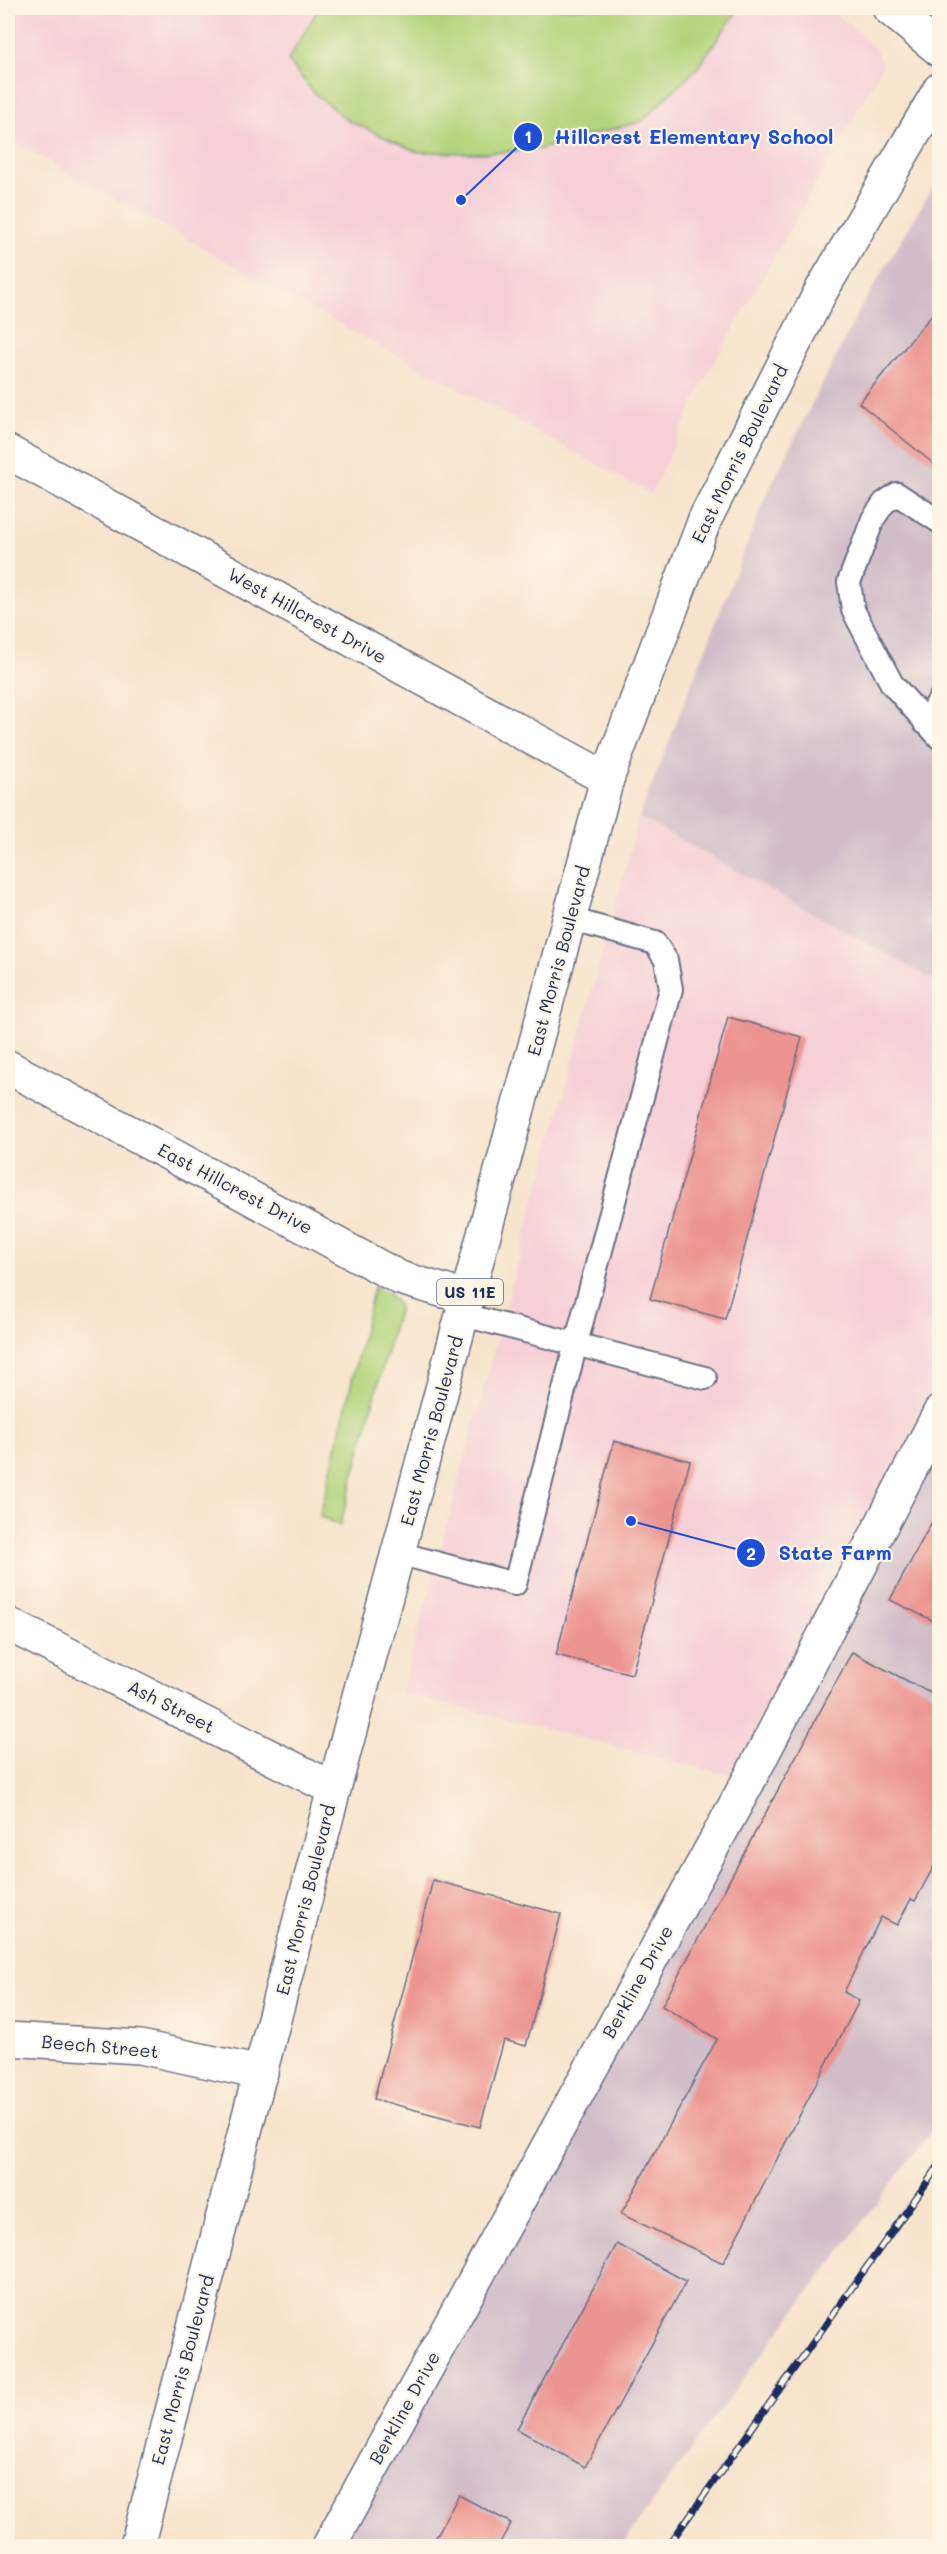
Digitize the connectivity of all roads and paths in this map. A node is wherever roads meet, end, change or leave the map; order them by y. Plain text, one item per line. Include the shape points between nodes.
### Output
1 (889, 8) edge
2 (939, 50) edge
3 (939, 89) edge
4 (8, 452) edge
5 (939, 522) edge
6 (939, 699) edge
7 (932, 730) edge
8 (607, 779) junction
9 (570, 919) junction
10 (8, 1067) edge
11 (466, 1307) junction
12 (576, 1343) junction
13 (705, 1378) dead end
14 (939, 1412) edge
15 (398, 1553) junction
16 (8, 1624) edge
17 (334, 1789) junction
18 (8, 2039) edge
19 (261, 2073) junction
20 (137, 2547) edge
21 (329, 2547) edge

1 - 2 street
3 - 8 street, East Morris Boulevard / US 11E via 820,293 705,519
4 - 8 street, West Hillcrest Drive
5 - 7 lane via 897,494 884,503 873,519 849,582 853,610 892,684
6 - 7 lane
8 - 9 street, East Morris Boulevard / US 11E
9 - 11 street, East Morris Boulevard / US 11E
9 - 12 lane via 654,943 666,960 671,989
10 - 11 street, East Hillcrest Drive via 400,1278
11 - 12 lane
11 - 15 street, East Morris Boulevard / US 11E
12 - 13 lane
12 - 15 lane via 515,1584
14 - 21 street, Berkline Drive via 749,1780
15 - 17 street, East Morris Boulevard / US 11E
16 - 17 street, Ash Street
17 - 19 street, East Morris Boulevard / US 11E
18 - 19 street, Beech Street via 140,2047
19 - 20 street, East Morris Boulevard / US 11E

